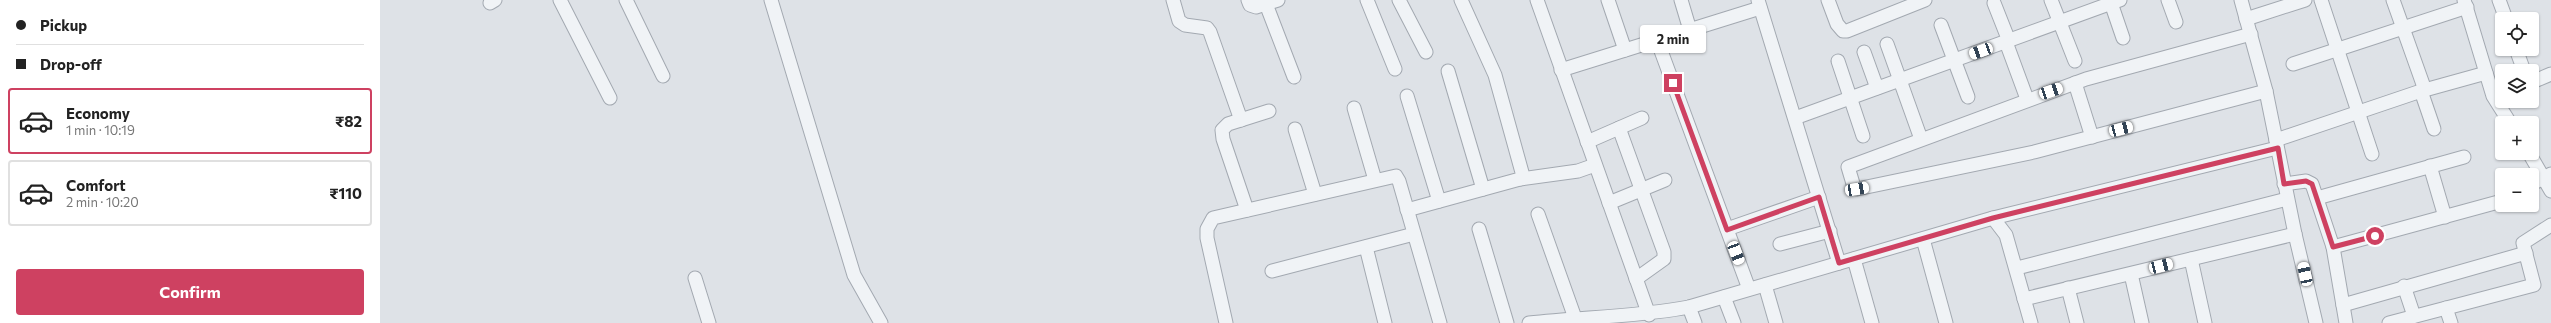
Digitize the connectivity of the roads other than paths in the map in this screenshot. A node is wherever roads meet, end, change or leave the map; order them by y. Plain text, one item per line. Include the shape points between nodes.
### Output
1 (560, 0) edge
2 (626, 0) edge
3 (771, 0) edge
4 (1173, 0) edge
5 (1248, 0) edge
6 (1400, 0) edge
7 (1461, 0) edge
8 (1537, 0) edge
9 (1608, 0) edge
10 (1681, 0) edge
11 (1925, 0) edge
12 (2051, 0) edge
13 (2168, 0) edge
14 (2241, 0) edge
15 (2305, 0) edge
16 (2321, 0) edge
17 (2393, 0) edge
18 (2499, 0) edge
19 (1831, 1) edge
20 (2113, 1) edge
21 (1272, 2) edge
22 (1371, 2) edge
23 (1994, 3) dead end
24 (1759, 4) edge
25 (2465, 4) edge
26 (2503, 12) edge
27 (2246, 20) junction
28 (2059, 22) junction
29 (2176, 22) dead end
30 (1941, 25) dead end
31 (2403, 28) junction
32 (1690, 30) junction
33 (2251, 34) junction
34 (2123, 38) dead end
35 (1657, 40) junction
36 (2008, 41) junction
37 (1887, 44) dead end
38 (2339, 49) junction
39 (1625, 50) junction
40 (1426, 52) dead end
41 (1864, 52) dead end
42 (1955, 60) junction
43 (1838, 61) dead end
44 (2075, 61) dead end
45 (2293, 64) dead end
46 (1395, 69) dead end
47 (1561, 70) junction
48 (1448, 72) dead end
49 (2486, 73) junction
50 (2551, 74) edge
51 (663, 76) dead end
52 (1294, 77) dead end
53 (2539, 79) edge
54 (1900, 80) junction
55 (2075, 83) junction
56 (1877, 88) junction
57 (2495, 89) edge
58 (2423, 90) junction
59 (2266, 91) junction
60 (1407, 96) dead end
61 (1968, 97) dead end
62 (610, 98) dead end
63 (1849, 98) junction
64 (2027, 99) junction
65 (1354, 108) dead end
66 (1269, 111) dead end
67 (2358, 112) junction
68 (1642, 118) dead end
69 (1795, 118) junction
70 (1241, 120) junction
71 (1619, 128) junction
72 (1295, 129) dead end
73 (2434, 129) dead end
74 (1862, 136) dead end
75 (2092, 137) junction
76 (1921, 139) junction
77 (1587, 142) junction
78 (2277, 144) junction
79 (2372, 154) dead end
80 (2464, 157) dead end
81 (2534, 160) edge
82 (1595, 165) junction
83 (2430, 166) junction
84 (2547, 176) edge
85 (1520, 179) junction
86 (1375, 180) junction
87 (1664, 180) dead end
88 (2284, 184) junction
89 (1483, 189) junction
90 (1642, 190) junction
91 (2551, 191) edge
92 (1315, 194) junction
93 (1819, 197) junction
94 (2317, 198) junction
95 (2287, 199) junction
96 (1439, 201) junction
97 (1609, 203) junction
98 (2495, 203) edge
99 (1247, 210) junction
100 (1407, 210) junction
101 (1538, 214) dead end
102 (2445, 217) junction
103 (1993, 218) junction
104 (2551, 225) edge
105 (1479, 229) dead end
106 (1727, 230) junction
107 (1830, 231) junction
108 (1414, 234) junction
109 (2295, 234) junction
110 (1923, 238) junction
111 (1780, 244) dead end
112 (1366, 247) junction
113 (2333, 247) junction
114 (2526, 253) junction
115 (1854, 259) junction
116 (2191, 259) junction
117 (1839, 263) junction
118 (2017, 268) junction
119 (1272, 271) dead end
120 (2131, 274) junction
121 (695, 278) dead end
122 (1636, 279) junction
123 (1765, 285) junction
124 (2404, 286) junction
125 (2068, 288) junction
126 (1749, 289) junction
127 (1724, 297) junction
128 (2024, 299) junction
129 (2343, 305) junction
130 (1689, 307) junction
131 (2446, 308) junction
132 (1649, 315) junction
133 (2414, 316) junction
134 (1575, 318) junction
135 (1613, 319) edge
136 (2313, 322) edge
137 (709, 323) edge
138 (881, 323) edge
139 (1226, 323) edge
140 (1384, 323) edge
141 (1440, 323) edge
142 (1507, 323) edge
143 (1530, 323) edge
144 (1695, 323) edge
145 (1734, 323) edge
146 (1776, 323) edge
147 (1872, 323) edge
148 (1946, 323) edge
149 (2031, 323) edge
150 (2077, 323) edge
151 (2142, 323) edge
152 (2204, 323) edge
153 (2346, 323) edge
154 (2389, 323) edge
155 (2451, 323) edge

1 - 62 street
2 - 51 street
3 - 138 street via 854,275
4 - 70 street via 1179,21 1185,25 1207,28 1210,32
5 - 21 street via 1253,7
6 - 40 street
7 - 85 street via 1495,75 1523,171
8 - 47 street
9 - 39 street
10 - 32 street
11 - 19 street via 1846,31 1840,29
12 - 28 street
13 - 29 street
14 - 27 street
15 - 27 street
16 - 38 street
17 - 31 street
18 - 26 street
20 - 28 street
20 - 34 street
21 - 52 street
22 - 46 street
23 - 36 street
24 - 32 street
24 - 69 street
25 - 31 street
25 - 49 street
27 - 33 street
28 - 36 street
28 - 44 street
30 - 42 street
31 - 38 street
31 - 58 street
32 - 35 street
33 - 55 street
33 - 59 street
35 - 39 street
35 - 106 street
36 - 42 street
36 - 64 street
37 - 54 street
38 - 45 street
38 - 67 street
39 - 47 street
41 - 56 street
42 - 54 street
42 - 61 street
43 - 63 street
47 - 77 street
48 - 89 street
49 - 57 street
49 - 58 street
50 - 53 street
54 - 56 street
54 - 76 street
55 - 64 street
55 - 75 street
56 - 63 street
58 - 67 street
58 - 73 street
59 - 75 street
59 - 78 street
60 - 96 street
63 - 69 street
63 - 74 street
64 - 76 street
65 - 86 street
66 - 70 street
67 - 78 street
67 - 79 street
68 - 71 street
69 - 93 street
70 - 99 street via 1228,124 1222,130
71 - 77 street
71 - 90 street
72 - 92 street
75 - 76 street via 2034,152 1854,188 1849,165
77 - 82 street
78 - 88 street
78 - 103 street
80 - 83 street
81 - 84 street
82 - 85 street via 1578,171
82 - 97 street
83 - 94 street
83 - 102 street
84 - 91 street
85 - 89 street
86 - 92 street
86 - 100 street via 1396,176
87 - 90 street
88 - 94 street via 2310,181
88 - 95 street
89 - 96 street
90 - 97 street
90 - 122 street via 1664,252 1664,260
92 - 99 street
93 - 106 street
93 - 107 street
94 - 113 street
95 - 109 street
95 - 118 street
96 - 100 street
97 - 122 street
98 - 102 street
99 - 139 street via 1213,218 1207,229
100 - 108 street
101 - 134 street
102 - 113 street
103 - 110 street
103 - 118 street via 2006,235
104 - 114 street via 2525,241
105 - 142 street
106 - 126 street
107 - 111 street
107 - 117 street
108 - 112 street
108 - 141 street
109 - 116 street
109 - 136 street via 2299,243
110 - 115 street
110 - 148 street
112 - 119 street
112 - 140 street
113 - 129 street
114 - 124 street
114 - 131 street via 2534,285
115 - 117 street
115 - 147 street
116 - 120 street
116 - 152 street
117 - 123 street
118 - 128 street
120 - 125 street
120 - 151 street
121 - 137 street
122 - 132 street
123 - 126 street
123 - 146 street
124 - 129 street
124 - 133 street
125 - 128 street
125 - 150 street
126 - 127 street
127 - 130 street
127 - 145 street
128 - 149 street
129 - 153 street
130 - 132 street
130 - 144 street
131 - 133 street
131 - 155 street
132 - 135 street
133 - 154 street
134 - 135 street
134 - 143 street

